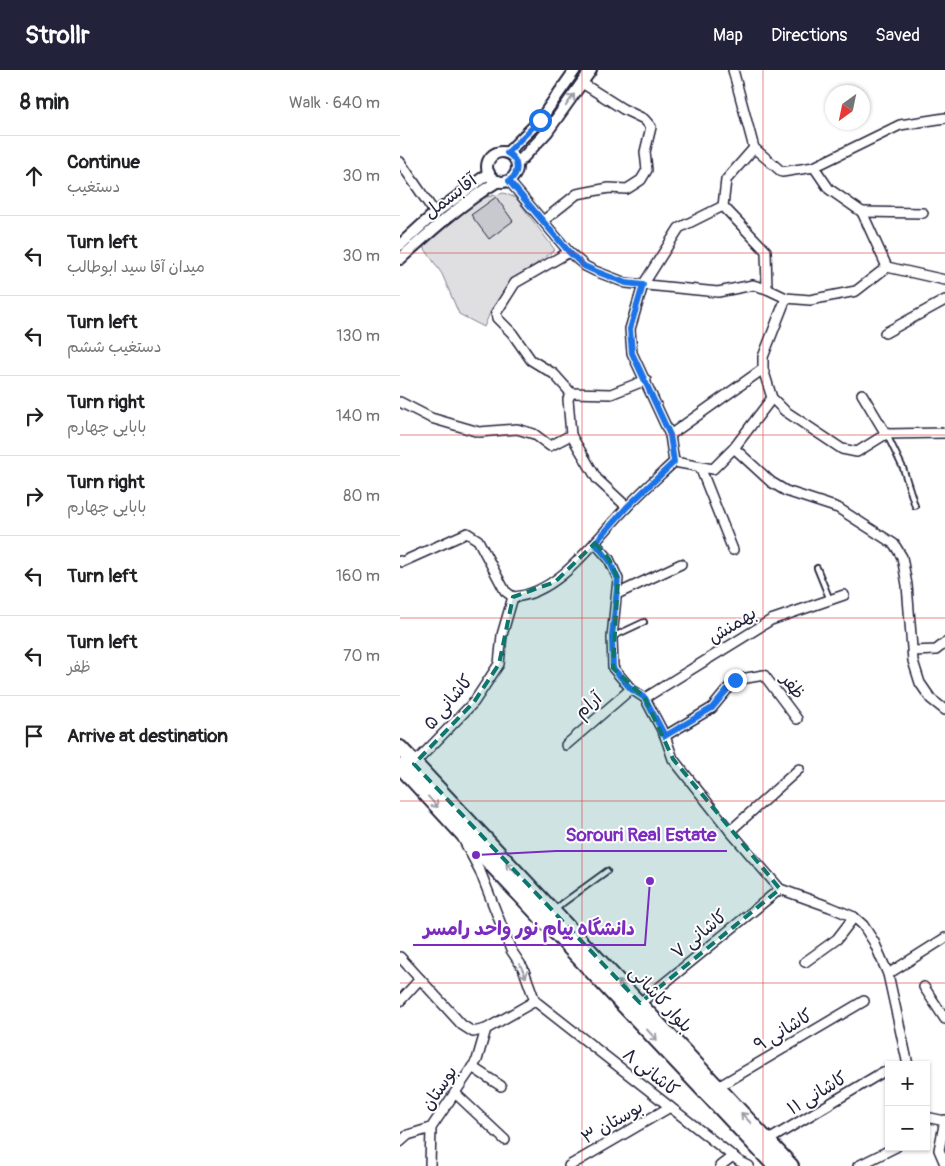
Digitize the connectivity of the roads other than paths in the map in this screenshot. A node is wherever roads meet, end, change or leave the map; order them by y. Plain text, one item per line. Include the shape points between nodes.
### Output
1 (575, 70) edge
2 (591, 70) edge
3 (733, 70) edge
4 (582, 82) junction
5 (945, 118) edge
6 (754, 148) junction
7 (507, 153) junction
8 (400, 162) edge
9 (517, 164) junction
10 (814, 167) junction
11 (489, 173) junction
12 (498, 181) junction
13 (509, 181) junction
14 (723, 206) junction
15 (435, 212) junction
16 (862, 212) junction
17 (923, 213) dead end
18 (543, 221) junction
19 (400, 245) edge
20 (569, 252) junction
21 (400, 259) edge
22 (887, 266) junction
23 (945, 280) edge
24 (643, 285) junction
25 (767, 289) junction
26 (786, 298) junction
27 (945, 300) edge
28 (885, 333) dead end
29 (763, 369) junction
30 (646, 380) junction
31 (571, 393) junction
32 (862, 394) dead end
33 (772, 398) junction
34 (400, 402) edge
35 (945, 433) edge
36 (886, 434) junction
37 (571, 435) junction
38 (670, 435) junction
39 (734, 448) junction
40 (674, 462) junction
41 (700, 467) junction
42 (915, 506) dead end
43 (627, 507) junction
44 (595, 543) junction
45 (734, 550) dead end
46 (400, 561) edge
47 (682, 564) dead end
48 (817, 568) dead end
49 (617, 594) junction
50 (844, 596) dead end
51 (513, 597) junction
52 (830, 600) junction
53 (644, 622) dead end
54 (612, 637) junction
55 (945, 643) edge
56 (912, 651) junction
57 (631, 689) junction
58 (645, 698) junction
59 (945, 710) edge
60 (797, 718) dead end
61 (665, 736) junction
62 (566, 745) dead end
63 (400, 748) edge
64 (414, 764) junction
65 (400, 766) edge
66 (799, 769) dead end
67 (460, 831) junction
68 (730, 831) junction
69 (607, 871) dead end
70 (780, 889) junction
71 (553, 912) junction
72 (854, 917) junction
73 (945, 938) edge
74 (400, 957) edge
75 (805, 962) dead end
76 (888, 974) junction
77 (420, 979) junction
78 (924, 986) dead end
79 (400, 1001) edge
80 (535, 1001) junction
81 (864, 1001) dead end
82 (635, 1008) junction
83 (945, 1019) edge
84 (486, 1030) junction
85 (907, 1061) edge
86 (472, 1067) junction
87 (882, 1072) dead end
88 (501, 1086) dead end
89 (718, 1088) junction
90 (454, 1093) junction
91 (670, 1107) junction
92 (930, 1120) edge
93 (945, 1122) edge
94 (431, 1128) junction
95 (506, 1140) dead end
96 (767, 1141) junction
97 (400, 1142) edge
98 (888, 1151) edge
99 (733, 1156) junction
100 (945, 1164) edge
101 (430, 1166) edge
102 (570, 1166) edge
103 (720, 1166) edge
104 (749, 1166) edge
105 (775, 1166) edge
106 (791, 1166) edge
107 (858, 1166) edge

1 - 7 street via 540,120
2 - 4 street
3 - 6 street
9 -> 4 street via 547,132
4 - 18 street via 651,127 646,152 647,170 642,180 626,188 577,194
5 - 10 street via 900,126
6 - 10 street via 782,172
6 - 14 street via 726,180
7 - 9 street
7 - 11 street via 490,159
8 - 15 street
9 - 13 street via 516,174
10 - 16 street via 829,189
11 - 12 street
11 - 15 street, آقابسمل
12 - 13 street
12 - 21 street, آقابسمل via 469,199
13 - 18 street
14 - 24 street via 679,228
14 - 25 street via 766,251
15 - 19 street, آقابسمل
16 - 17 street
16 - 22 street
18 - 20 street
20 - 24 street via 595,271 626,283
20 - 31 street via 515,283 496,313 531,360 554,374
22 - 23 street
22 - 26 street via 856,291 810,300
24 - 25 street via 718,292 753,285
24 - 30 street via 630,329 632,353
25 - 26 street
26 - 29 street via 763,357
27 - 28 street
29 - 33 street
29 - 38 street
30 - 31 street via 611,394
30 - 38 street
31 - 37 street via 568,399
32 - 36 street
33 - 36 street via 785,411 842,448 857,452
33 - 39 street
34 - 37 street via 431,418 479,432 517,429 534,434 550,446
35 - 36 street
36 - 42 lane via 903,468
37 - 43 street via 597,479
38 - 40 street
39 - 41 street via 713,469
39 - 56 street via 770,482 838,508 894,544 902,557 907,585
40 - 41 street
40 - 43 street
41 - 45 street
43 - 44 street
44 - 49 street via 609,560 618,579
44 - 51 street via 555,582
46 - 51 street via 467,534 478,540 505,592
47 - 49 street
48 - 52 lane
49 - 54 street
50 - 52 street, بهمنش
51 - 64 street, کاشانی ۵ via 498,664 474,702
52 - 58 street, بهمنش via 771,620
53 - 54 lane
54 - 57 street via 613,668
55 - 56 street via 936,650
56 - 59 street via 920,682 931,699
57 - 58 street
57 - 62 street, آرام
58 - 61 street
60 - 61 street, ظفر via 764,674 735,680 712,708
61 - 68 street via 673,759
63 - 64 main road, بلوار کاشانی
71 -> 64 main road, بلوار کاشانی
65 -> 67 main road, بلوار کاشانی
66 - 68 street
67 -> 80 street via 480,870
67 - 82 main road, بلوار کاشانی
68 - 70 street
69 - 71 lane
70 - 72 street
70 - 82 street, کاشانی ۷
82 -> 71 main road, بلوار کاشانی
72 - 75 street via 837,939
72 - 76 street via 870,936
73 - 76 street
74 - 77 street
76 - 85 street
77 - 79 street
77 - 84 street via 462,1025 473,1032
78 - 83 street
80 - 84 street
80 - 91 street, کاشانی ۸
81 - 89 street, کاشانی ۹
82 - 89 main road, بلوار کاشانی
82 -> 105 main road, بلوار کاشانی
84 - 86 street, بوستان
86 - 88 street
86 - 90 street, بوستان
87 - 96 street, کاشانی ۱۱
96 -> 89 main road, بلوار کاشانی
90 - 94 street, بوستان
90 - 95 street
91 - 99 street, کاشانی ۸
91 - 102 street, بوستان ۳
92 - 93 street
93 - 100 street via 939,1150
94 - 97 street via 408,1135
94 - 101 street, بوستان
96 - 106 main road, بلوار کاشانی
98 - 107 street
99 - 103 street
99 - 104 street, کاشانی ۸

